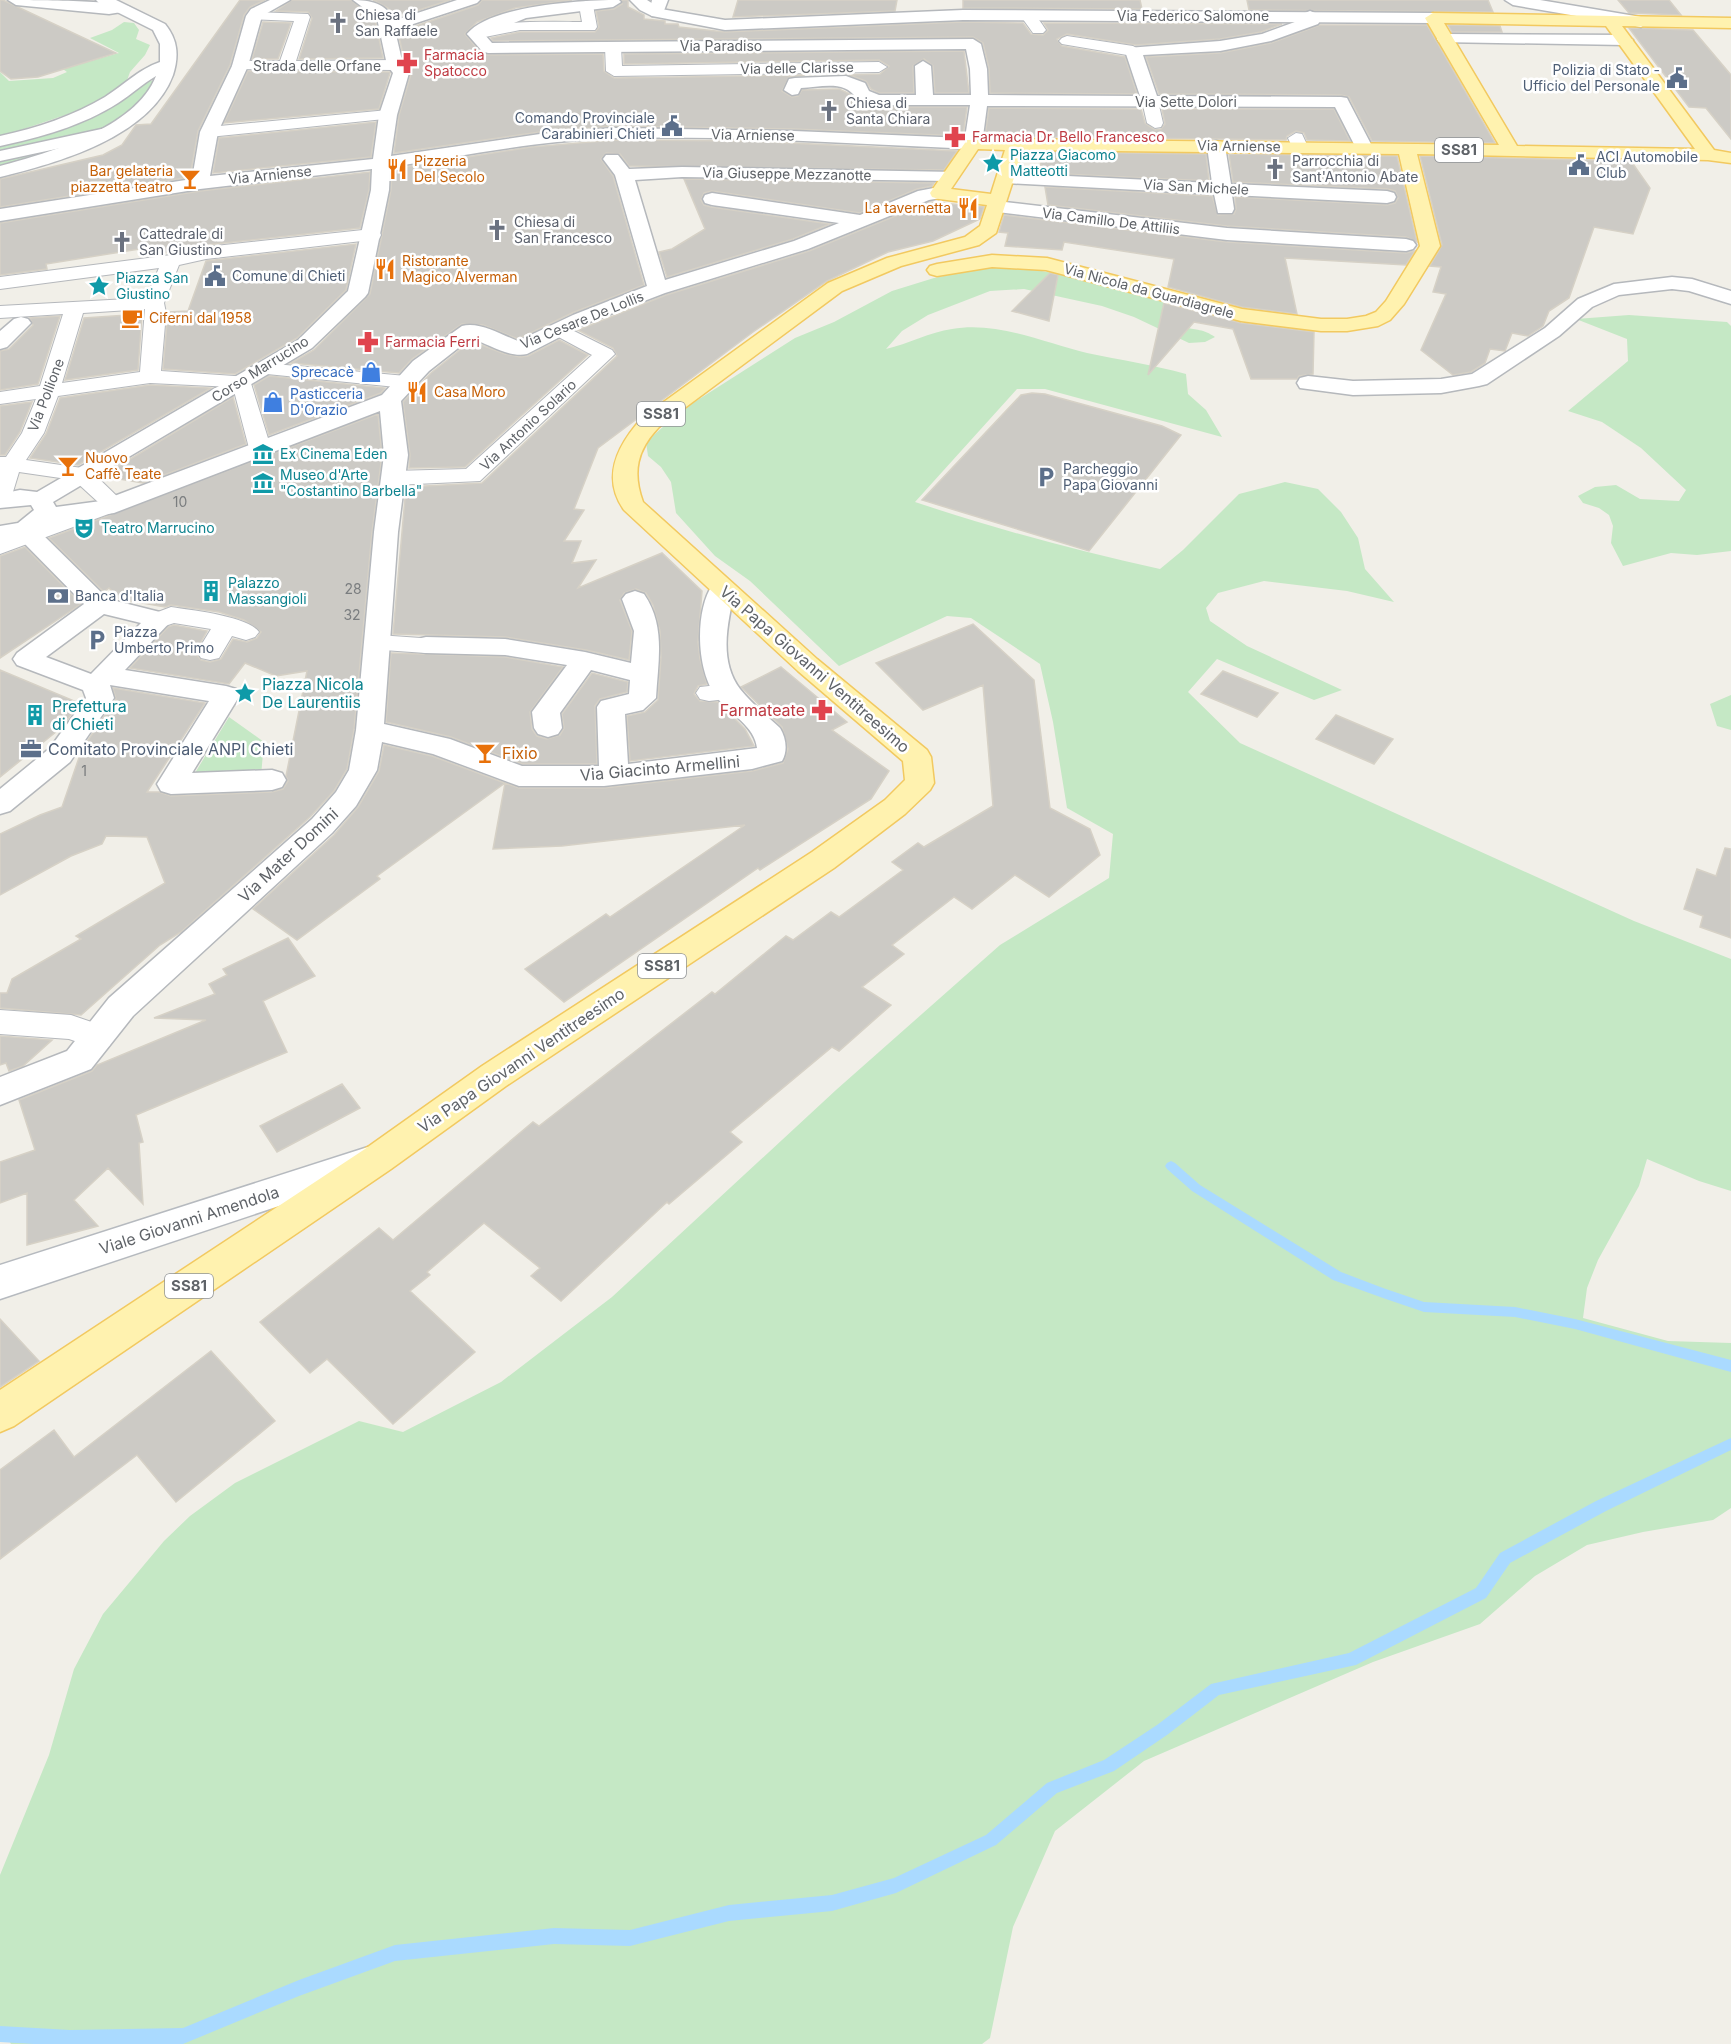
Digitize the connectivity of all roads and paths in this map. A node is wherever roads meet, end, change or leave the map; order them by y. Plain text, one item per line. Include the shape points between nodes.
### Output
1 (16, 0) edge
2 (282, 0) edge
3 (472, 0) edge
4 (638, 0) edge
5 (1513, 0) edge
6 (368, 1) edge
7 (620, 1) edge
8 (115, 3) edge
9 (584, 3) edge
10 (659, 7) edge
11 (1027, 15) junction
12 (254, 16) junction
13 (1310, 16) junction
14 (1433, 18) junction
15 (1611, 22) junction
16 (1641, 22) junction
17 (1731, 23) edge
18 (590, 27) junction
19 (386, 28) junction
20 (1038, 30) dead end
21 (475, 34) junction
22 (1445, 39) junction
23 (1625, 40) junction
24 (1067, 41) dead end
25 (594, 47) junction
26 (614, 47) junction
27 (1133, 51) junction
28 (168, 65) junction
29 (957, 65) dead end
30 (980, 65) junction
31 (240, 66) junction
32 (286, 66) junction
33 (879, 67) joint
34 (398, 69) junction
35 (792, 90) dead end
36 (925, 101) junction
37 (1150, 101) junction
38 (980, 102) junction
39 (1277, 103) junction
40 (388, 115) junction
41 (209, 132) junction
42 (106, 133) junction
43 (1159, 133) junction
44 (596, 135) junction
45 (1296, 138) junction
46 (0, 141) edge
47 (973, 144) junction
48 (1016, 144) junction
49 (1216, 146) junction
50 (1365, 148) junction
51 (1407, 149) junction
52 (1511, 151) junction
53 (1708, 155) junction
54 (0, 156) edge
55 (1731, 158) edge
56 (381, 163) junction
57 (0, 172) edge
58 (624, 175) junction
59 (1006, 178) junction
60 (200, 183) junction
61 (944, 184) junction
62 (1224, 189) junction
63 (1387, 197) dead end
64 (712, 199) dead end
65 (997, 204) junction
66 (0, 215) edge
67 (860, 220) junction
68 (1227, 234) junction
69 (372, 235) junction
70 (1406, 245) dead end
71 (171, 261) junction
72 (921, 275) dead end
73 (0, 283) edge
74 (658, 289) junction
75 (1731, 298) edge
76 (155, 308) junction
77 (0, 312) edge
78 (74, 314) junction
79 (830, 314) dead end
80 (28, 317) junction
81 (560, 330) junction
82 (0, 343) edge
83 (746, 351) junction
84 (264, 369) junction
85 (150, 377) junction
86 (242, 381) junction
87 (1308, 383) dead end
88 (398, 391) junction
89 (50, 392) junction
90 (0, 399) edge
91 (260, 448) junction
92 (6, 466) edge
93 (81, 474) junction
94 (394, 478) junction
95 (1, 501) edge
96 (114, 504) junction
97 (28, 523) edge
98 (0, 547) edge
99 (722, 589) junction
100 (635, 599) dead end
101 (99, 605) junction
102 (179, 618) junction
103 (378, 643) junction
104 (426, 645) joint
105 (210, 652) dead end
106 (585, 660) junction
107 (100, 680) junction
108 (645, 690) junction
109 (548, 728) dead end
110 (370, 730) junction
111 (615, 774) junction
112 (272, 780) dead end
113 (0, 804) edge
114 (0, 1022) edge
115 (98, 1037) junction
116 (0, 1091) edge
117 (378, 1159) junction
118 (0, 1282) edge
119 (0, 1413) edge

1 - 8 street via 109,9
2 - 12 street
3 - 19 street
4 - 10 street
5 - 16 street
6 - 19 street via 384,16
7 - 9 street
8 - 28 street via 165,33
9 - 18 street
9 - 21 street via 527,11
10 - 11 street, Via Federico Salomone via 711,24 739,26
11 - 13 street, Via Federico Salomone
11 - 20 street
12 - 31 street
12 - 32 street via 303,17
13 - 14 street, Via Federico Salomone
13 - 27 street via 1312,21 1265,38 1220,46
14 - 15 main road, Via Federico Salomone
14 - 22 main road
15 - 16 main road, Via Federico Salomone
15 - 23 main road
16 - 17 main road, Via Federico Salomone
18 - 21 street via 520,26
18 - 25 street
19 - 34 street
21 - 25 street, Via Paradiso via 488,48
22 - 23 street
22 - 52 main road
23 - 53 main road
24 - 27 street
25 - 26 street, Via Paradiso
26 - 30 street, Via Paradiso via 973,44
26 - 33 street, Via delle Clarisse via 614,71
27 - 37 street
28 - 42 street via 166,78 155,96
28 - 46 street via 75,119
29 - 30 street
30 - 38 street
31 - 32 street, Strada delle Orfane
31 - 41 street
32 - 34 street, Strada delle Orfane
33 - 36 street, Via delle Clarisse via 917,66
34 - 40 street, Corso Marrucino
35 - 36 street, Via Sette Dolori via 795,83 846,81 876,100
36 - 38 street, Via Sette Dolori
37 - 38 street, Via Sette Dolori
37 - 39 street, Via Sette Dolori
37 - 43 street
38 - 47 street
39 - 45 street
39 - 50 street, Via Sette Dolori via 1341,102
40 - 41 street
40 - 56 street, Corso Marrucino
41 - 60 street
42 - 54 street
42 - 57 street via 75,150
43 - 48 main road, Via Arniense
43 - 49 main road, Via Arniense
44 - 47 street, Via Arniense via 677,133
44 - 56 street, Via Arniense via 540,139
44 - 58 street
45 - 49 main road, Via Arniense
45 - 50 main road, Via Arniense
47 - 48 main road, Via Arniense
47 - 61 main road
48 - 59 main road, Via Papa Giovanni Ventitreesimo
49 - 62 street
50 - 51 main road, Via Arniense
51 - 52 main road, Via Arniense / SS81
51 - 72 main road, Via Nicola da Guardiagrele via 1430,246 1394,304 1371,322 1321,325 1240,315 1072,269 1030,262 970,263
52 - 53 main road, SS81
53 - 55 main road, SS81
56 - 60 street, Via Arniense
56 - 69 street, Corso Marrucino
58 - 61 street, Via Giuseppe Mezzanotte via 682,172
58 - 74 street
59 - 62 street, Via San Michele
59 - 65 main road, Via Papa Giovanni Ventitreesimo
60 - 66 street, Via Arniense
61 - 65 main road
61 - 67 street, Via Cesare De Lollis
62 - 63 street, Via San Michele
62 - 68 street
64 - 67 street
65 - 68 street, Via Camillo De Attiliis
65 - 83 main road, Via Papa Giovanni Ventitreesimo via 988,229 972,241 894,262 835,287
67 - 74 street, Via Cesare De Lollis via 801,245
68 - 70 street, Via Camillo De Attiliis
69 - 71 street via 206,253
69 - 84 street, Corso Marrucino via 358,293 305,344
71 - 73 street
71 - 76 street
74 - 81 street, Via Cesare De Lollis
75 - 87 street via 1692,285 1641,285 1585,303 1552,333 1479,379 1441,386 1353,388
76 - 78 street
76 - 85 street
77 - 80 street
78 - 80 street
78 - 89 street, Via Pollione
79 - 83 main road
80 - 82 street
81 - 88 street, Via Cesare De Lollis via 519,349 469,330 421,366
81 - 94 street, Via Antonio Solario via 605,354 472,476
83 - 99 main road, Via Papa Giovanni Ventitreesimo / SS81 via 651,422 637,436 623,471 632,505
84 - 86 street, Corso Marrucino
84 - 88 street
85 - 86 street
85 - 89 street
86 - 91 street
86 - 93 street, Corso Marrucino
88 - 91 street, Via Cesare De Lollis
88 - 94 street, Via Mater Domini
89 - 90 street
89 - 92 street, Via Pollione via 33,432
91 - 96 street, Via Cesare De Lollis
92 - 93 street
92 - 95 street, Via Pollione
93 - 96 street
93 - 97 street, Corso Marrucino
94 - 103 street, Via Mater Domini
95 - 97 street, Via Cesare De Lollis via 22,497
96 - 97 street, Via Cesare De Lollis
97 - 98 street
97 - 101 street
99 - 111 street, Via Giacinto Armellini via 714,624 718,692 770,735 772,754
99 - 117 main road, Via Papa Giovanni Ventitreesimo / SS81 via 847,701 917,757 920,783 895,807 823,860 494,1076
100 - 108 street via 647,631
101 - 102 street
101 - 107 street via 26,658
102 - 105 street via 236,629
102 - 107 street
103 - 104 street
103 - 110 street, Via Mater Domini
104 - 106 street via 505,647
106 - 108 street
106 - 109 street via 546,712
107 - 112 street via 226,695 171,784
107 - 113 street via 100,698 60,755
108 - 111 street via 633,704 611,707
110 - 111 street, Via Giacinto Armellini via 440,746 519,776
110 - 115 street, Via Mater Domini via 363,770 346,799 322,826 121,1007
114 - 115 street via 71,1027
115 - 116 street, Via Mater Domini via 79,1060
117 - 118 street, Viale Giovanni Amendola
117 - 119 main road, SS81

